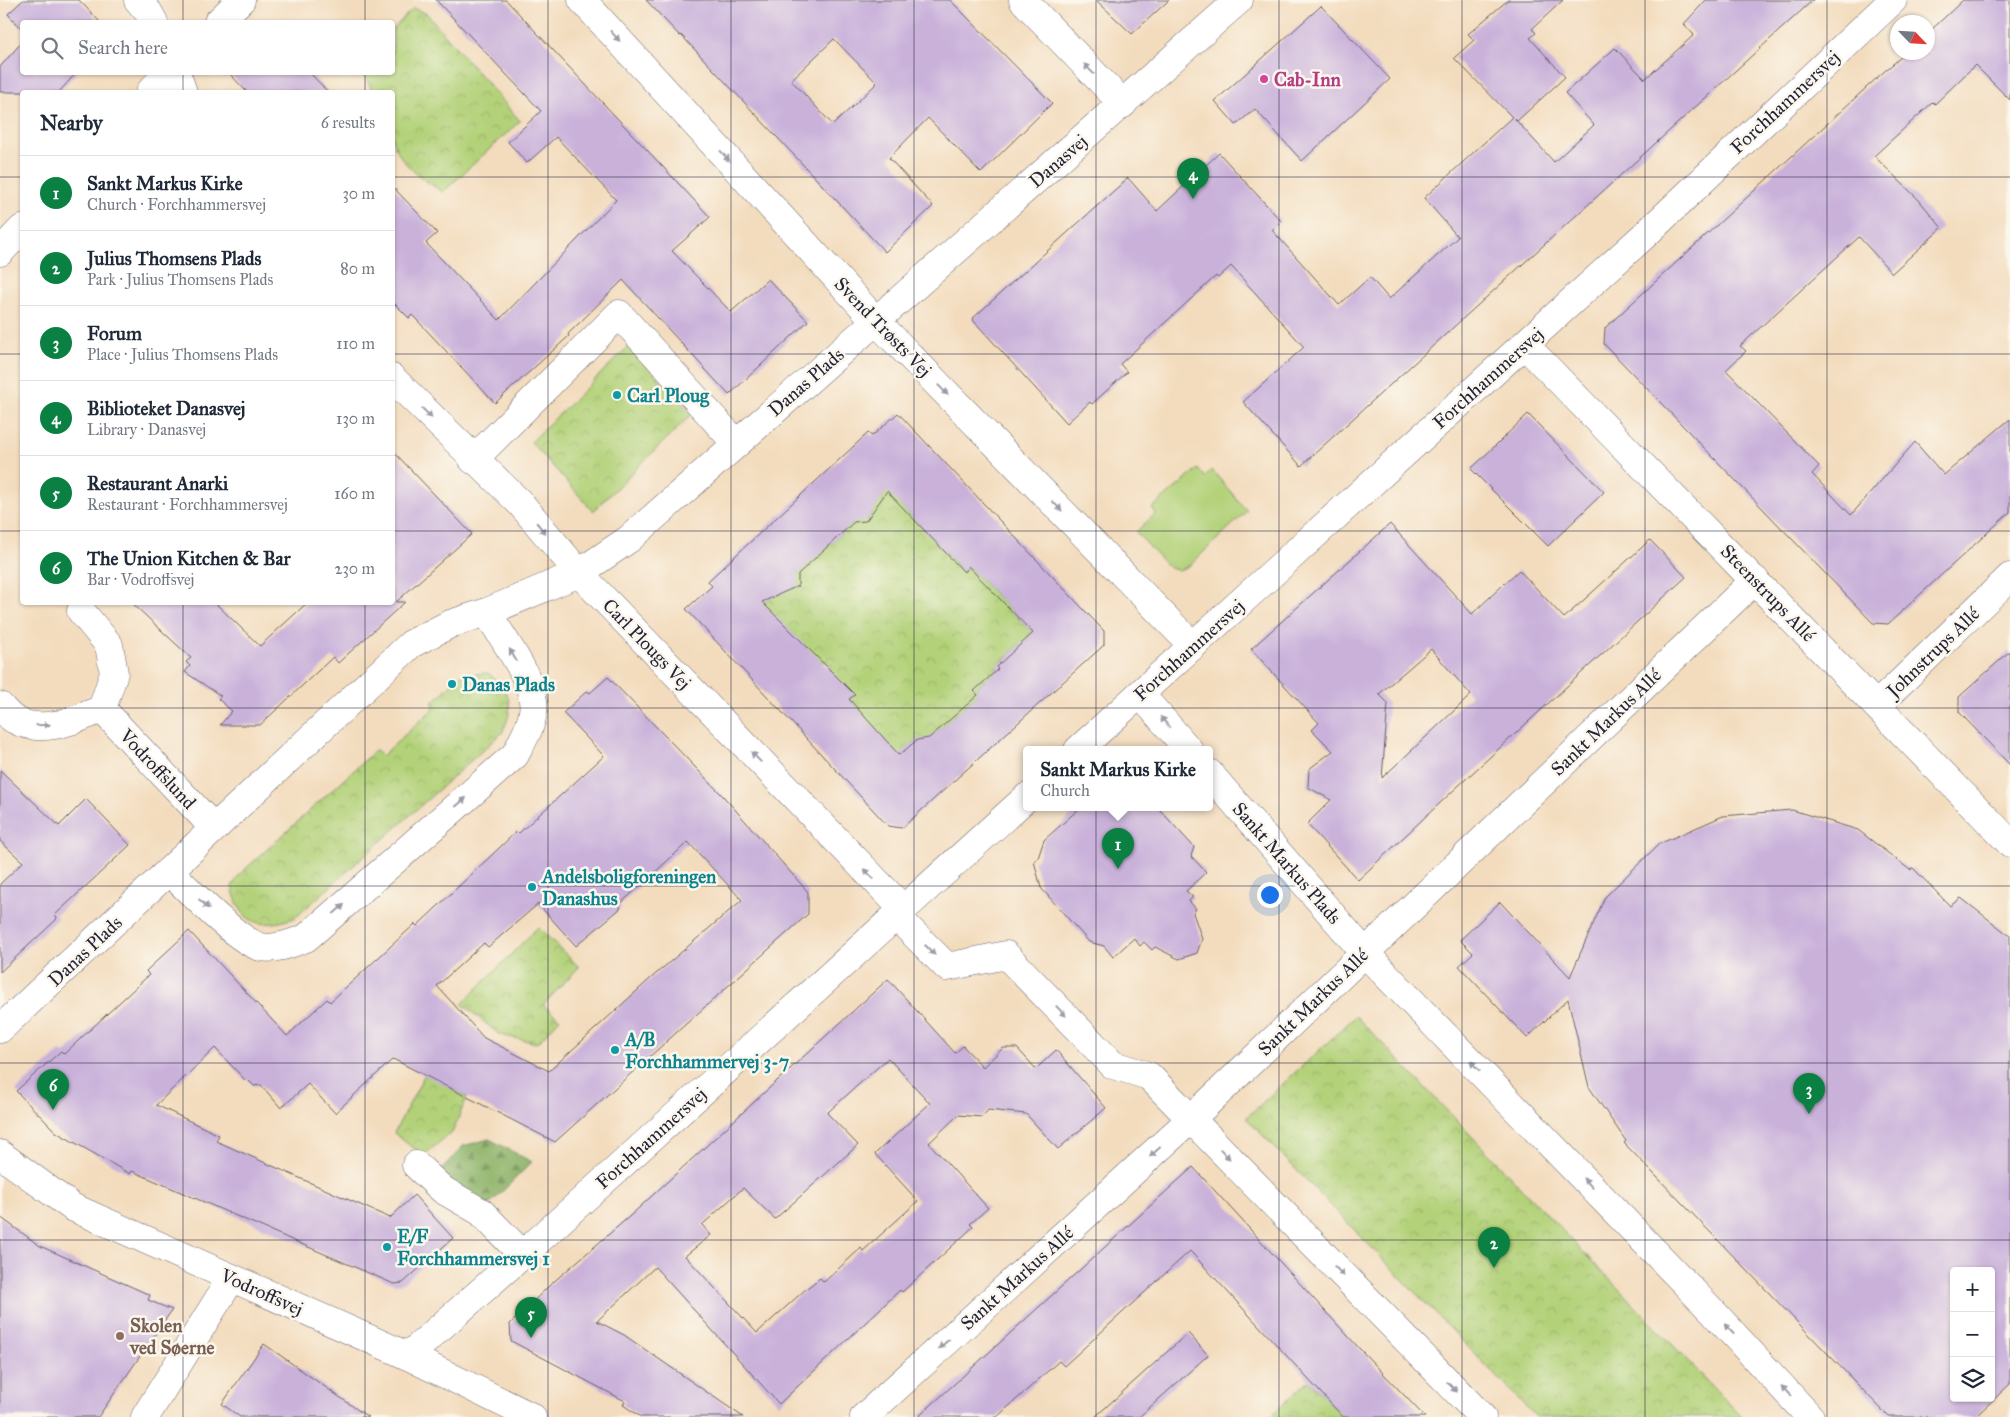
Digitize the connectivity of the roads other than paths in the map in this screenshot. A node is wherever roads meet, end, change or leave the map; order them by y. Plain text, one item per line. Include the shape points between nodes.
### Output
1 (138, 0) edge
2 (240, 0) edge
3 (582, 0) edge
4 (1023, 0) edge
5 (1239, 0) edge
6 (1894, 0) edge
7 (153, 20) edge
8 (220, 20) edge
9 (166, 75) edge
10 (177, 75) edge
11 (152, 90) edge
12 (182, 90) edge
13 (1123, 104) junction
14 (20, 230) edge
15 (0, 252) edge
16 (876, 321) junction
17 (1525, 344) junction
18 (395, 381) edge
19 (736, 443) junction
20 (473, 460) junction
21 (579, 573) junction
22 (2010, 577) edge
23 (1755, 580) junction
24 (81, 611) dead end
25 (487, 612) junction
26 (1193, 646) junction
27 (1140, 694) junction
28 (1877, 705) junction
29 (0, 706) edge
30 (102, 709) junction
31 (1082, 746) edge
32 (1186, 746) edge
33 (1213, 778) edge
34 (1023, 801) edge
35 (214, 828) junction
36 (2010, 843) edge
37 (169, 871) junction
38 (900, 912) junction
39 (1365, 953) junction
40 (0, 1029) edge
41 (1191, 1119) junction
42 (0, 1154) edge
43 (416, 1165) dead end
44 (523, 1254) junction
45 (231, 1279) junction
46 (408, 1356) junction
47 (145, 1417) edge
48 (532, 1417) edge
49 (864, 1417) edge
50 (1482, 1417) edge
51 (1810, 1417) edge

1 - 7 street
2 - 8 street
3 -> 16 street, Svend Trøsts Vej
13 -> 4 street
5 - 13 street, Danasvej
6 - 17 street, Forchhammersvej
9 - 11 street
10 - 12 street
13 - 16 street, Danasvej
14 - 15 street
16 - 19 street, Danas Plads
16 -> 26 street, Svend Trøsts Vej
17 - 23 street, Steenstrups Allé
17 - 26 street, Forchhammersvej
18 -> 20 street, Carl Plougs Vej
19 - 20 street via 619,314
19 - 21 street, Danas Plads via 629,539
20 -> 21 street, Carl Plougs Vej via 520,504
21 - 25 street, Danas Plads
38 -> 21 street, Carl Plougs Vej
22 - 28 street, Johnstrups Allé
23 - 28 street, Steenstrups Allé
23 - 39 street, Sankt Markus Allé
24 - 30 street via 109,645 114,673
25 - 35 street, Danas Plads via 450,624 411,644
37 -> 25 street via 242,938 261,947 284,947 306,938 515,755 534,711 531,687
26 - 27 street, Forchhammersvej
27 - 31 street, Forchhammersvej
32 -> 27 street
28 - 36 street, Steenstrups Allé
29 -> 30 street via 14,720 37,726 64,724
30 - 35 street, Vodroffslund
33 - 39 street, Sankt Markus Plads
34 - 38 street, Forchhammersvej
35 - 37 street, Danas Plads
37 - 40 street, Danas Plads
38 -> 41 street via 947,967 1006,955 1113,1065 1149,1076
38 - 44 street, Forchhammersvej
39 - 41 street, Sankt Markus Allé
51 -> 39 street, Sankt Markus Plads via 1713,1312
41 -> 49 street, Sankt Markus Allé
41 -> 50 street
42 - 45 street, Vodroffsvej via 72,1207
43 - 44 street via 443,1190 480,1212
44 - 46 street, Forchhammersvej
45 - 46 street, Vodroffsvej
45 - 47 street
46 - 48 street, Vodroffsvej

